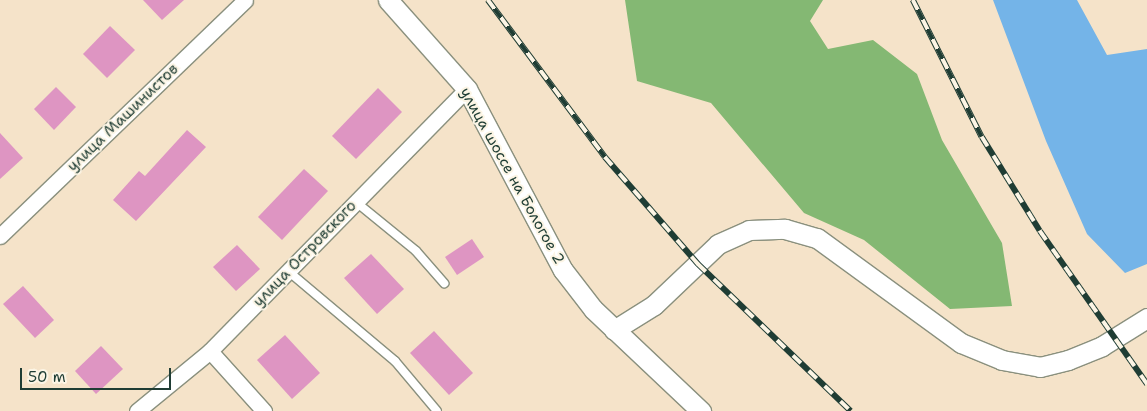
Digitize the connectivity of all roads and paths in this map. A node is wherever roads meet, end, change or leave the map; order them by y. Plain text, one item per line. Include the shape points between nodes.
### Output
1 (246, 0) edge
2 (388, 0) edge
3 (466, 88) junction
4 (356, 202) junction
5 (0, 236) edge
6 (288, 272) junction
7 (444, 282) dead end
8 (1147, 318) edge
9 (614, 330) junction
10 (210, 351) junction
11 (136, 411) edge
12 (264, 411) edge
13 (437, 411) edge
14 (701, 411) edge

1 - 5 street, улица Машинистов
2 - 3 street, улица шоссе на Бологое 2
3 - 4 street, улица Островского
3 - 9 street, улица шоссе на Бологое 2 via 563,270
4 - 6 street, улица Островского
4 - 7 lane via 416,251
6 - 10 street, улица Островского
6 - 13 lane via 395,360
8 - 9 street via 1102,346 1068,360 1040,367 1002,360 961,343 818,238 785,229 749,230 718,244 654,305
9 - 14 street, улица шоссе на Бологое 2
10 - 11 street, улица Островского
10 - 12 street

